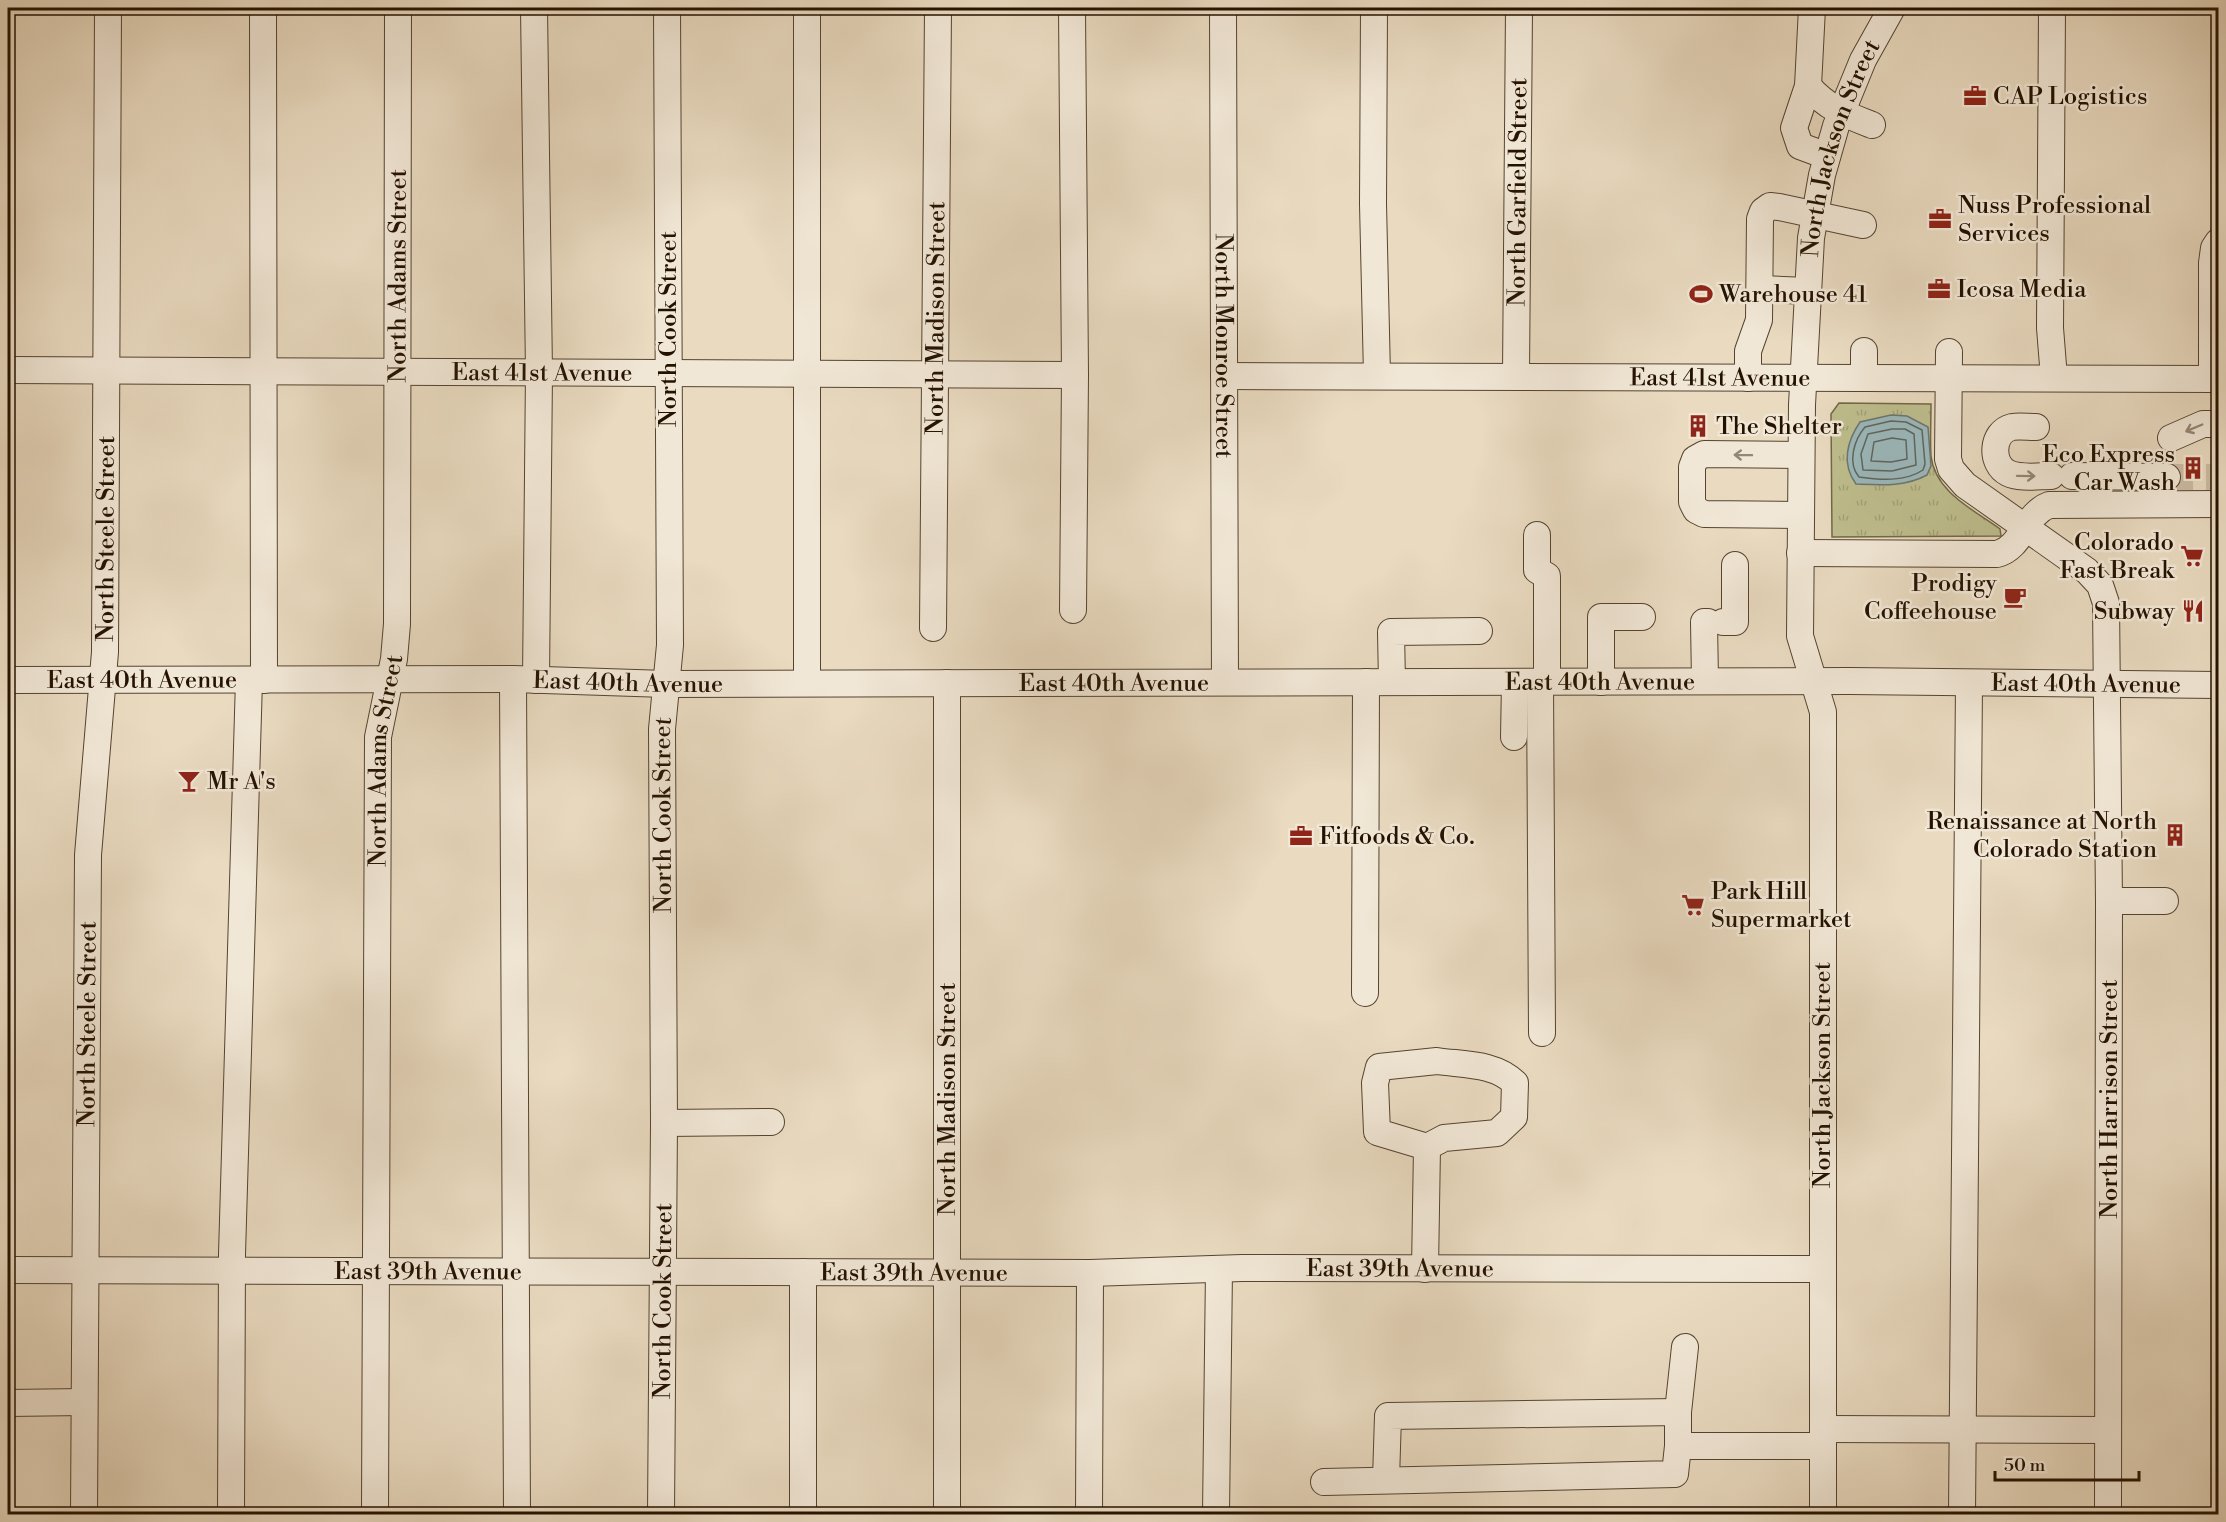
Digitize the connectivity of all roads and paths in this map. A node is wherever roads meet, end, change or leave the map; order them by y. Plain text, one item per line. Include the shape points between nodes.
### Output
1 (108, 8) edge
2 (263, 8) edge
3 (398, 8) edge
4 (534, 8) edge
5 (667, 8) edge
6 (807, 8) edge
7 (938, 8) edge
8 (1072, 8) edge
9 (1223, 8) edge
10 (1374, 8) edge
11 (1518, 8) edge
12 (1812, 8) edge
13 (1892, 8) edge
14 (2052, 8) edge
15 (1809, 86) junction
16 (1841, 114) junction
17 (1872, 125) dead end
18 (1827, 156) junction
19 (1814, 214) junction
20 (1863, 225) dead end
21 (2218, 242) edge
22 (1760, 289) junction
23 (1807, 291) junction
24 (1864, 351) dead end
25 (1949, 352) dead end
26 (8, 370) edge
27 (107, 371) junction
28 (263, 371) junction
29 (397, 372) junction
30 (539, 372) junction
31 (669, 373) junction
32 (807, 374) junction
33 (935, 374) junction
34 (1075, 375) junction
35 (1377, 375) junction
36 (1516, 375) junction
37 (1224, 376) junction
38 (1804, 377) junction
39 (1748, 378) junction
40 (1864, 378) junction
41 (1948, 378) junction
42 (2054, 378) junction
43 (2215, 379) edge
44 (2218, 424) edge
45 (2036, 427) dead end
46 (2171, 438) dead end
47 (1801, 455) junction
48 (2168, 477) tunnel mouth
49 (2218, 504) edge
50 (1801, 515) junction
51 (2025, 527) junction
52 (1537, 535) dead end
53 (1800, 554) junction
54 (1735, 565) dead end
55 (1073, 610) dead end
56 (1642, 617) dead end
57 (933, 628) dead end
58 (1479, 631) dead end
59 (8, 680) edge
60 (256, 680) junction
61 (389, 680) junction
62 (524, 680) junction
63 (104, 681) junction
64 (1705, 681) junction
65 (1813, 681) junction
66 (1225, 682) junction
67 (1366, 682) junction
68 (1392, 682) junction
69 (1515, 682) junction
70 (1544, 682) junction
71 (1601, 682) junction
72 (807, 683) junction
73 (947, 683) junction
74 (666, 684) junction
75 (1969, 684) junction
76 (2106, 684) junction
77 (2218, 685) edge
78 (1514, 737) dead end
79 (2109, 900) junction
80 (2165, 901) dead end
81 (1365, 993) dead end
82 (1542, 1033) dead end
83 (771, 1122) dead end
84 (664, 1123) junction
85 (1427, 1147) junction
86 (86, 1258) junction
87 (1219, 1269) junction
88 (1425, 1269) junction
89 (1822, 1269) junction
90 (8, 1270) edge
91 (232, 1270) junction
92 (375, 1270) junction
93 (516, 1271) junction
94 (662, 1272) junction
95 (802, 1272) junction
96 (947, 1273) junction
97 (1090, 1273) junction
98 (1685, 1347) dead end
99 (8, 1402) edge
100 (84, 1402) junction
101 (1678, 1412) junction
102 (1962, 1429) junction
103 (2108, 1430) junction
104 (1822, 1437) junction
105 (1678, 1446) junction
106 (1386, 1479) junction
107 (1324, 1482) dead end
108 (84, 1515) edge
109 (231, 1515) edge
110 (375, 1515) edge
111 (517, 1515) edge
112 (661, 1515) edge
113 (803, 1515) edge
114 (947, 1515) edge
115 (1089, 1515) edge
116 (1216, 1515) edge
117 (1822, 1515) edge
118 (1962, 1515) edge
119 (2108, 1515) edge

1 - 27 street, North Steele Street
2 - 28 street
3 - 29 street, North Adams Street
4 - 30 street
5 - 31 street, North Cook Street
6 - 32 street
7 - 33 street, North Madison Street
8 - 34 street
9 - 37 street, North Monroe Street
10 - 35 street
11 - 36 street, North Garfield Street
12 - 15 street
13 - 16 street, North Jackson Street via 1863,60
14 - 42 street via 2050,328
15 - 16 street via 1823,103
15 - 18 street via 1794,128 1796,138 1800,146
16 - 17 street
16 - 18 street, North Jackson Street
18 - 19 street, North Jackson Street
19 - 20 street
19 - 22 street via 1770,206 1763,211
19 - 23 street, North Jackson Street
21 - 43 street via 2212,263
22 - 23 street
22 - 39 street via 1759,320 1748,351
23 - 38 street, North Jackson Street
24 - 40 street
25 - 41 street, North Harrison Street
26 - 27 street, East 41st Avenue
27 - 28 street, East 41st Avenue
27 - 63 street, North Steele Street
28 - 29 street, East 41st Avenue
28 - 60 street
29 - 30 street, East 41st Avenue
29 - 61 street, North Adams Street via 397,624
30 - 31 street, East 41st Avenue
30 - 62 street
31 - 32 street, East 41st Avenue
31 - 74 street, North Cook Street via 670,645
32 - 33 street, East 41st Avenue
32 - 72 street
33 - 34 street, East 41st Avenue
33 - 57 street, North Madison Street
34 - 55 street
35 - 36 street, East 41st Avenue
35 - 37 street, East 41st Avenue
36 - 39 street, East 41st Avenue
37 - 66 street, North Monroe Street
38 - 39 street, East 41st Avenue
38 - 40 street, East 41st Avenue
38 - 47 street, North Jackson Street
40 - 41 street, East 41st Avenue
41 - 42 street, East 41st Avenue
41 - 51 street, North Harrison Street via 1951,468 1965,485
42 - 43 street, East 41st Avenue
44 -> 46 street via 2204,424
45 -> 48 street via 2010,427 2000,436 1995,447 1997,462 2006,472 2016,476
47 - 50 street, North Jackson Street
47 -> 50 street via 1704,454 1695,459 1692,467 1692,502 1704,514
49 - 51 street via 2049,505
50 - 53 street, North Jackson Street
51 - 53 street via 2010,547 1997,554
51 - 76 street, North Harrison Street via 2087,571 2100,585 2106,603
52 - 70 street via 1537,570 1547,576
53 - 65 street, North Jackson Street via 1800,636
54 - 64 street via 1735,622 1704,622
56 - 71 street via 1601,617
58 - 68 street via 1391,632
59 - 63 street, East 40th Avenue
60 - 61 street, East 40th Avenue
60 - 63 street, East 40th Avenue
60 - 91 street
61 - 62 street, East 40th Avenue
61 - 92 street, North Adams Street via 378,737
62 - 74 street, East 40th Avenue
62 - 93 street
63 - 86 street, North Steele Street via 88,855
64 - 65 street, East 40th Avenue
64 - 71 street, East 40th Avenue
65 - 75 street, East 40th Avenue
65 - 89 street, North Jackson Street via 1823,712
66 - 67 street, East 40th Avenue
66 - 73 street, East 40th Avenue
67 - 68 street, East 40th Avenue
67 - 81 street
68 - 69 street, East 40th Avenue
69 - 70 street, East 40th Avenue
69 - 78 street
70 - 71 street, East 40th Avenue
70 - 82 street
72 - 73 street, East 40th Avenue
72 - 74 street, East 40th Avenue
73 - 96 street, North Madison Street
74 - 84 street, North Cook Street via 662,729
75 - 76 street, East 40th Avenue
75 - 102 street
76 - 77 street, East 40th Avenue
76 - 79 street, North Harrison Street
79 - 80 street
79 - 103 street, North Harrison Street
83 - 84 street
84 - 94 street, North Cook Street
85 - 85 street via 1444,1138 1497,1133 1514,1117 1515,1083 1496,1069 1437,1061 1379,1067 1375,1083 1377,1132
85 - 88 street
86 - 90 street, East 39th Avenue
86 - 91 street, East 39th Avenue
86 - 100 street, North Steele Street
87 - 88 street, East 39th Avenue
87 - 97 street, East 39th Avenue
87 - 116 street
88 - 89 street, East 39th Avenue
89 - 104 street, North Jackson Street
91 - 92 street, East 39th Avenue
91 - 109 street
92 - 93 street, East 39th Avenue
92 - 110 street, North Adams Street
93 - 94 street, East 39th Avenue
93 - 111 street
94 - 95 street, East 39th Avenue
94 - 112 street, North Cook Street
95 - 96 street, East 39th Avenue
95 - 113 street
96 - 97 street, East 39th Avenue
96 - 114 street, North Madison Street
97 - 115 street
98 - 101 street
99 - 100 street
100 - 108 street, North Steele Street
101 - 105 street
101 - 106 street via 1388,1416
102 - 103 street
102 - 104 street
102 - 118 street
103 - 119 street, North Harrison Street
104 - 105 street
104 - 117 street, North Jackson Street
105 - 106 street via 1676,1474
106 - 107 street

